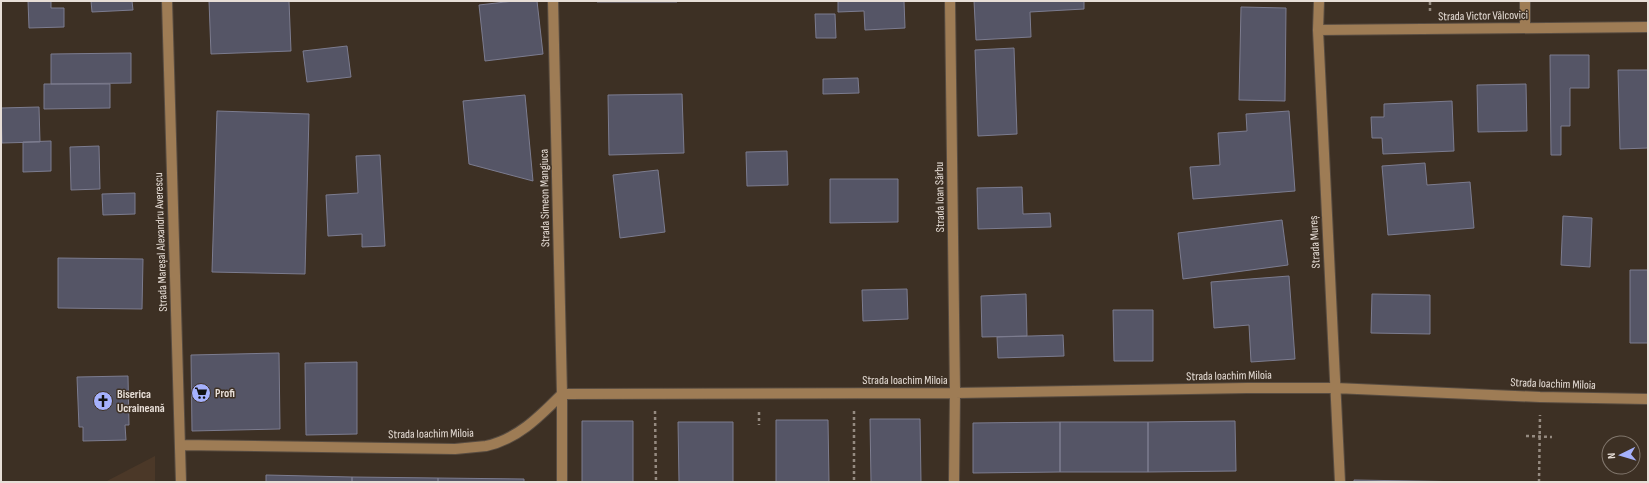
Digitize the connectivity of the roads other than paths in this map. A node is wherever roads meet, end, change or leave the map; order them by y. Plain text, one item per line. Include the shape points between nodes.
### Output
1 (167, 1) edge
2 (553, 1) edge
3 (950, 1) edge
4 (1319, 1) edge
5 (1525, 1) edge
6 (1648, 27) edge
7 (1525, 28) junction
8 (1318, 30) junction
9 (1336, 388) junction
10 (955, 393) junction
11 (562, 394) junction
12 (1648, 399) edge
13 (180, 445) junction
14 (181, 482) edge
15 (562, 482) edge
16 (954, 482) edge
17 (1340, 482) edge

1 - 13 street, Strada Mareșal Alexandru Averescu
2 - 11 street, Strada Simeon Mangiuca
3 - 10 street, Strada Ioan Sârbu
4 - 8 street, Strada Mureș
5 - 7 street
6 - 7 street, Strada Victor Vâlcovici
7 - 8 street, Strada Victor Vâlcovici
8 - 9 street, Strada Mureș
9 - 10 street, Strada Ioachim Miloia
9 - 12 street, Strada Ioachim Miloia
9 - 17 street, Strada Mureș
10 - 11 street, Strada Ioachim Miloia
10 - 16 street, Strada Ioan Sârbu
11 - 13 street, Strada Ioachim Miloia via 539,417 514,436 487,445 455,449
11 - 15 street, Strada Simeon Mangiuca
13 - 14 street, Strada Mareșal Alexandru Averescu

